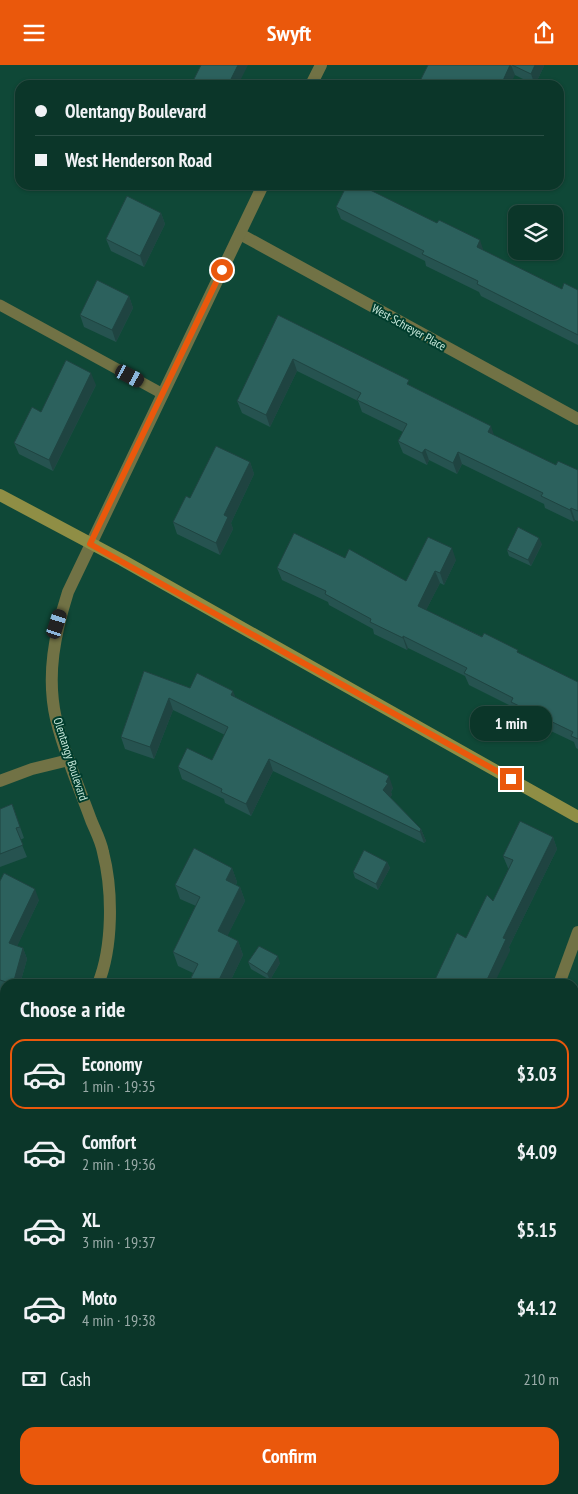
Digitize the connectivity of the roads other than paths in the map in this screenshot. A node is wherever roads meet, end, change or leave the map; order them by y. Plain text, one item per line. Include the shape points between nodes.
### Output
1 (321, 65) edge
2 (314, 80) edge
3 (261, 190) edge
4 (240, 234) junction
5 (0, 305) edge
6 (163, 394) junction
7 (578, 419) edge
8 (0, 495) edge
9 (90, 544) junction
10 (69, 760) junction
11 (0, 781) edge
12 (578, 817) edge
13 (578, 932) edge
14 (100, 979) edge
15 (561, 979) edge

1 - 2 street
3 - 4 street, Olentangy Boulevard
4 - 6 street, Olentangy Boulevard
4 - 7 street, West Schreyer Place
5 - 6 lane
6 - 9 street, Olentangy Boulevard
8 - 9 main road
9 - 10 street, Olentangy Boulevard via 68,591 57,624 52,654 56,718
9 - 12 main road
10 - 11 street
10 - 14 street, Olentangy Boulevard via 104,852 111,927
13 - 15 street

